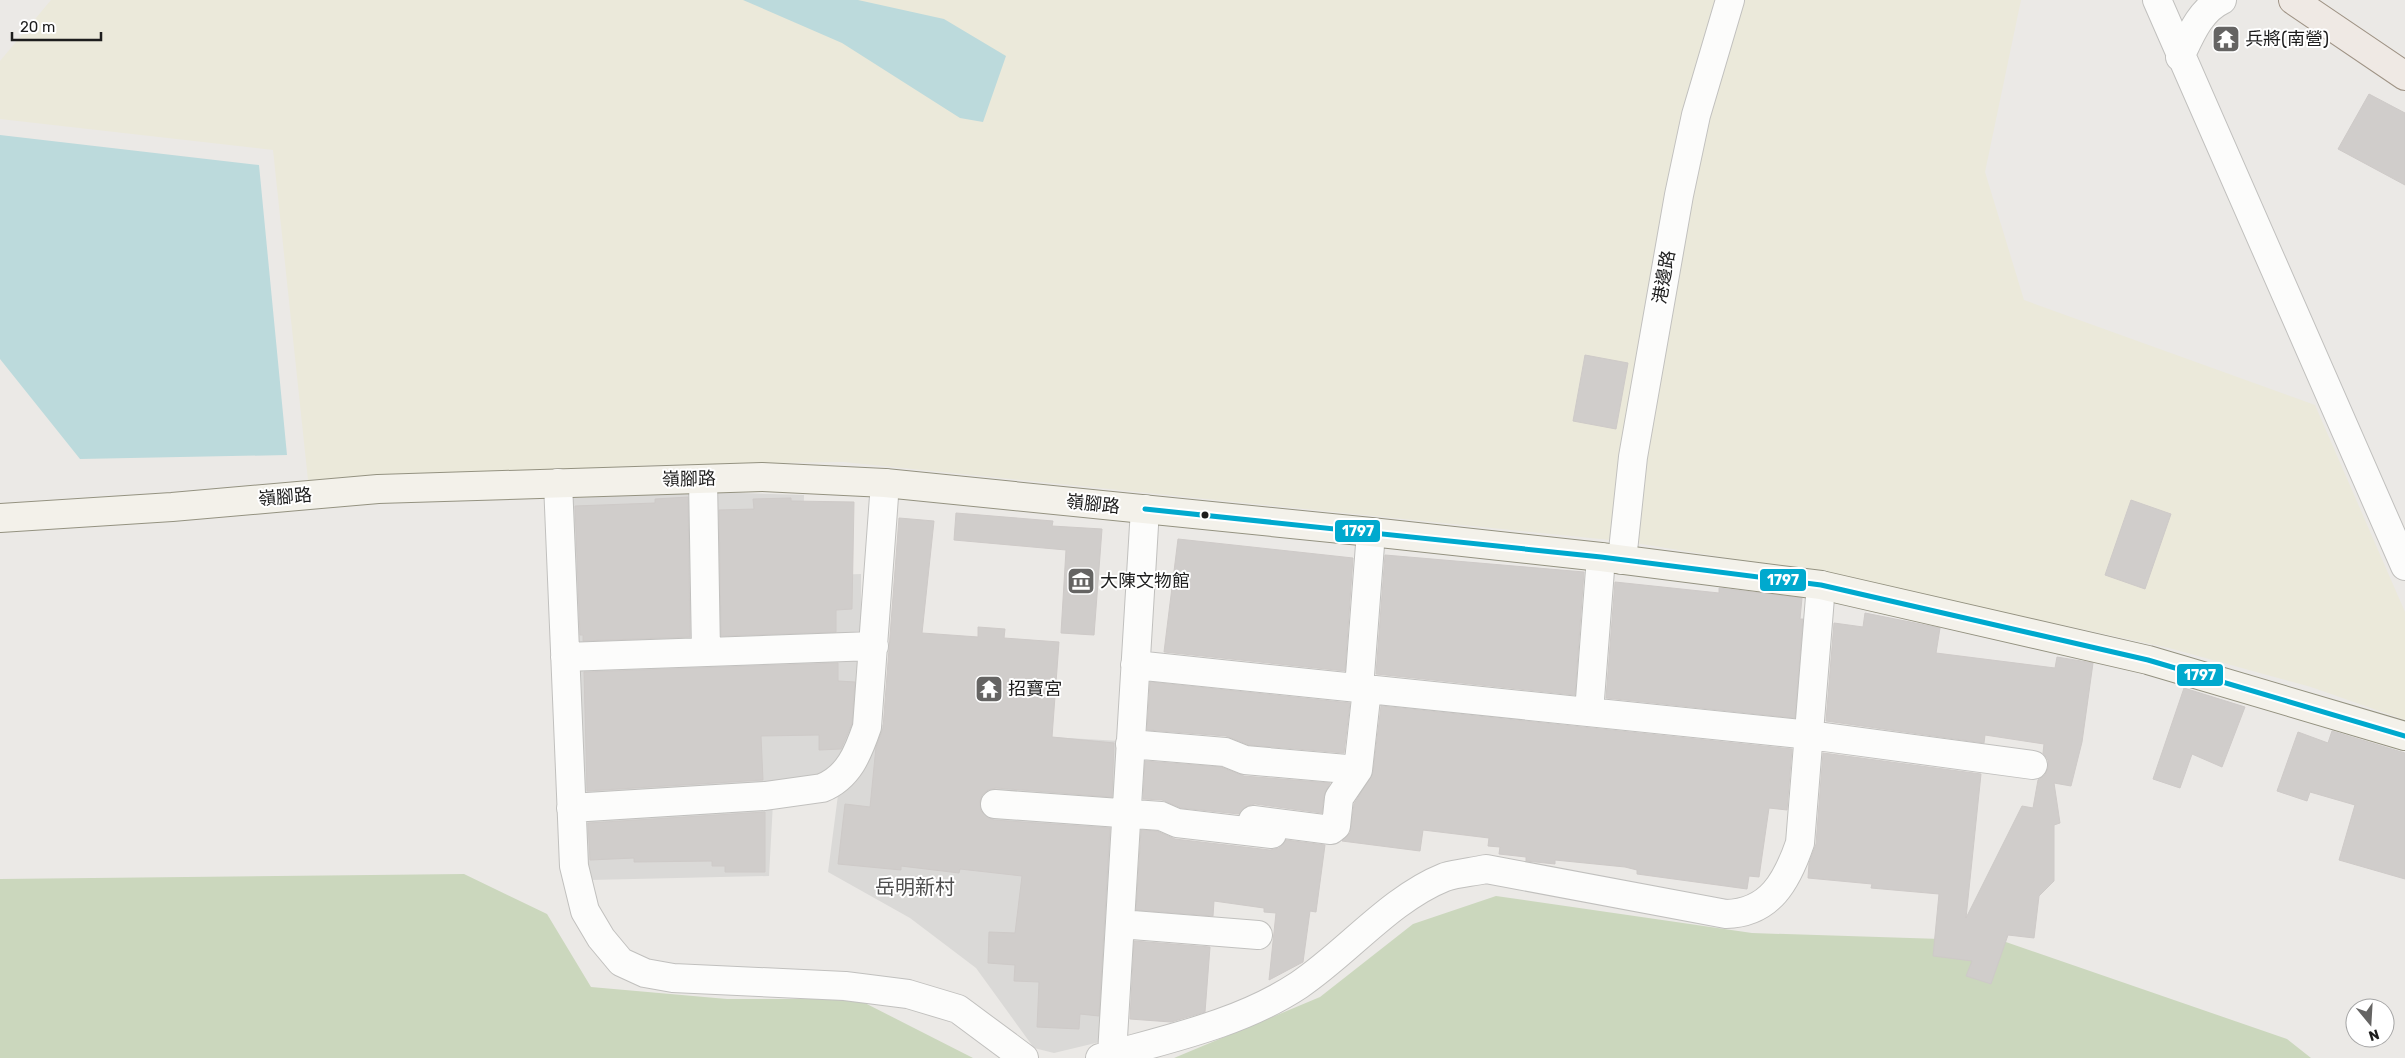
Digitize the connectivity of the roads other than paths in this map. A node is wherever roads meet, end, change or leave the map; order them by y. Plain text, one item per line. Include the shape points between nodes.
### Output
1 (1730, 0) edge
2 (2157, 0) edge
3 (2222, 0) edge
4 (2293, 0) edge
5 (2180, 57) junction
6 (2405, 76) edge
7 (703, 479) junction
8 (558, 483) junction
9 (885, 483) junction
10 (1146, 509) junction
11 (0, 518) edge
12 (1371, 532) junction
13 (1612, 558) junction
14 (2405, 566) edge
15 (1821, 585) junction
16 (874, 646) junction
17 (706, 652) junction
18 (566, 657) junction
19 (1135, 665) junction
20 (1363, 688) junction
21 (1589, 712) junction
22 (1810, 735) junction
23 (2405, 736) edge
24 (1130, 744) junction
25 (2033, 765) dead end
26 (1358, 770) junction
27 (995, 804) dead end
28 (571, 808) junction
29 (1126, 814) junction
30 (1222, 816) dead end
31 (1272, 834) dead end
32 (1120, 924) junction
33 (1258, 935) dead end
34 (1106, 1056) edge
35 (1024, 1058) edge

1 - 13 street, 港邊路 via 1696,115
2 - 5 street
3 - 5 street via 2212,4
4 - 6 main road
5 - 14 street
7 - 8 street, 嶺腳路
7 - 9 street, 嶺腳路 via 805,478
7 - 17 street
8 - 11 street, 嶺腳路 via 378,489
8 - 18 street
9 - 10 street, 嶺腳路
9 - 16 street
10 - 12 street, 嶺腳路
10 - 19 street
12 - 13 street, 嶺腳路
12 - 20 street
13 - 15 street, 嶺腳路
13 - 21 street, 港邊路
15 - 22 street
15 - 23 street, 嶺腳路 via 2148,660
16 - 17 street
16 - 28 street via 867,727 847,771 831,784 765,796
17 - 18 street
18 - 28 street
19 - 20 street
19 - 24 street
20 - 21 street
20 - 26 street
21 - 22 street
22 - 25 street
22 - 34 street via 1800,843 1782,882 1760,907 1743,914 1726,914 1486,869 1447,877 1416,891 1299,984 1275,998 1229,1020
24 - 26 street via 1225,752 1245,760
24 - 29 street
26 - 30 street via 1339,798 1336,826 1331,830
27 - 29 street
28 - 35 street via 574,866 585,911 620,962 645,973 673,978 845,986 908,994 958,1010
29 - 31 street via 1161,816 1177,823
29 - 32 street
32 - 33 street
32 - 34 street

